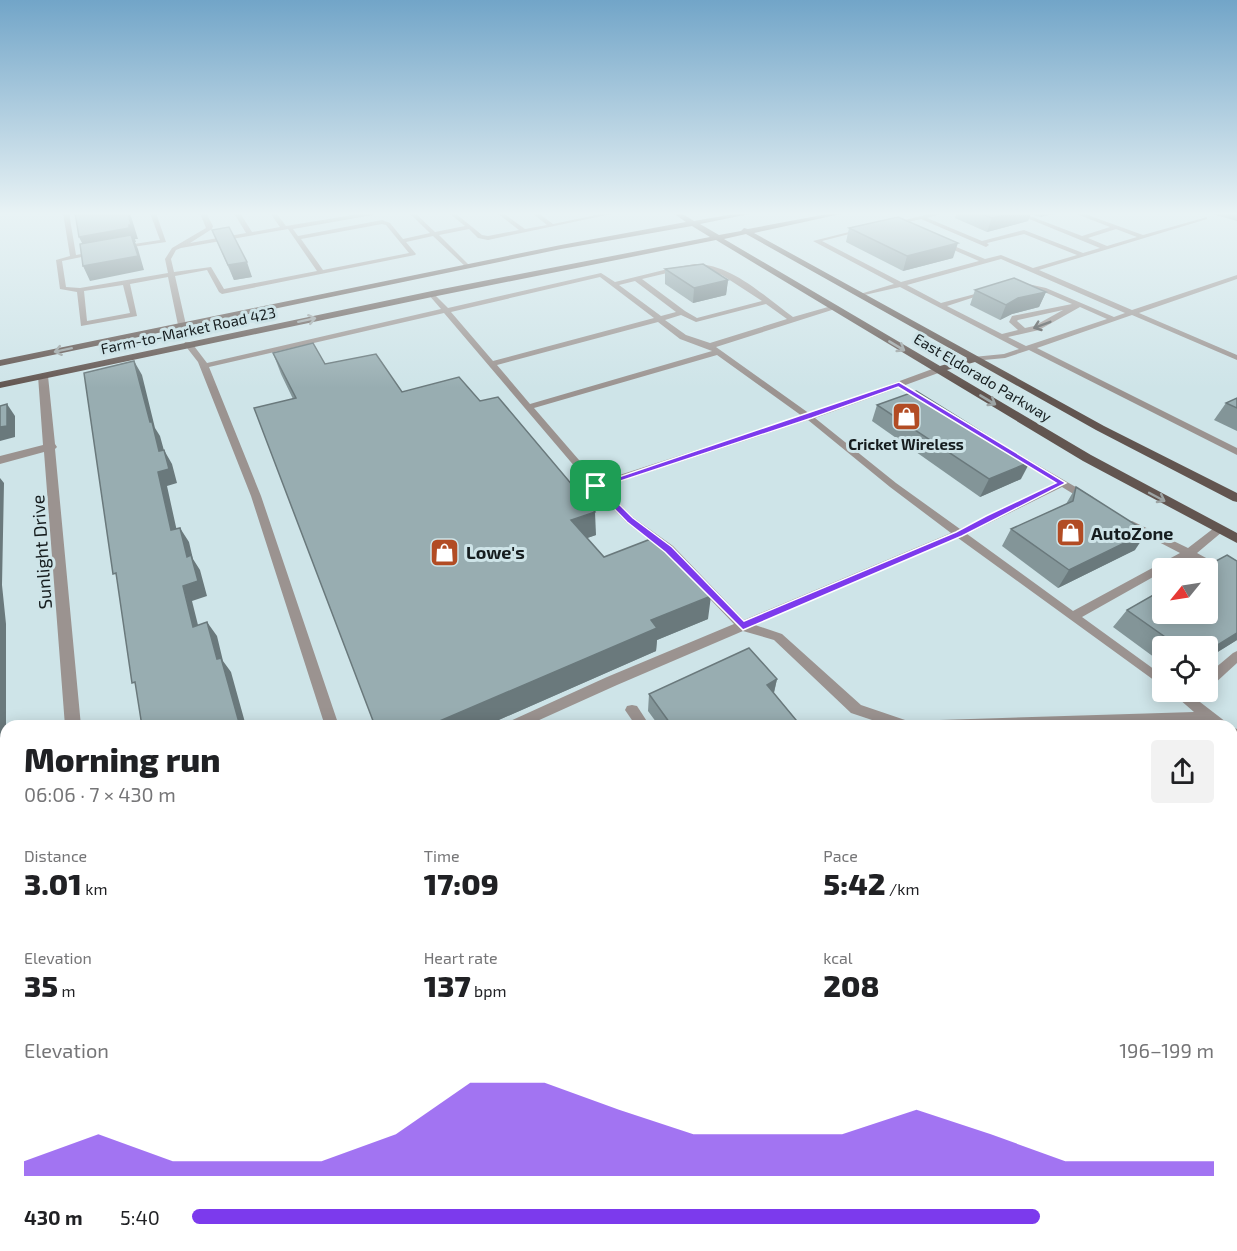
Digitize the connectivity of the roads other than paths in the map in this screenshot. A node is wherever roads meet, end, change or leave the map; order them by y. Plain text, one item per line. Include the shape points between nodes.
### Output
1 (61, 271) edge
2 (170, 271) edge
3 (191, 271) edge
4 (211, 271) edge
5 (324, 271) edge
6 (441, 271) edge
7 (545, 271) edge
8 (669, 271) edge
9 (720, 271) edge
10 (773, 271) edge
11 (819, 271) edge
12 (875, 271) edge
13 (948, 271) edge
14 (1036, 271) edge
15 (321, 272) joint
16 (171, 275) junction
17 (1237, 277) edge
18 (637, 279) junction
19 (126, 281) junction
20 (613, 285) junction
21 (901, 285) junction
22 (1008, 285) edge
23 (996, 288) edge
24 (80, 290) junction
25 (432, 294) junction
26 (862, 295) junction
27 (766, 302) junction
28 (1080, 304) junction
29 (941, 305) junction
30 (832, 307) junction
31 (446, 310) junction
32 (682, 313) junction
33 (1133, 313) junction
34 (660, 319) junction
35 (1113, 319) junction
36 (793, 320) junction
37 (182, 325) junction
38 (1022, 329) junction
39 (1001, 336) junction
40 (188, 344) junction
41 (1029, 348) junction
42 (714, 349) junction
43 (1237, 358) edge
44 (976, 359) junction
45 (0, 363) edge
46 (491, 363) junction
47 (204, 366) junction
48 (938, 370) junction
49 (43, 376) junction
50 (899, 384) junction
51 (0, 386) edge
52 (909, 390) dead end
53 (528, 407) junction
54 (809, 417) junction
55 (51, 447) junction
56 (1011, 452) edge
57 (1237, 452) edge
58 (0, 460) edge
59 (1062, 483) junction
60 (596, 486) junction
61 (1237, 498) edge
62 (1103, 507) edge
63 (1121, 518) edge
64 (1218, 530) junction
65 (959, 534) junction
66 (1237, 539) edge
67 (1189, 553) junction
68 (1237, 580) edge
69 (1073, 616) junction
70 (743, 626) junction
71 (1237, 656) edge
72 (1218, 672) edge
73 (1152, 674) edge
74 (1193, 702) edge
75 (632, 710) dead end
76 (73, 720) edge
77 (331, 720) edge
78 (527, 720) edge
79 (639, 720) edge
80 (890, 720) edge
81 (1206, 720) edge

1 - 24 lane via 63,289
2 - 16 lane
3 - 16 lane
4 - 15 lane via 222,292
5 - 15 lane
6 - 37 main road, Farm-to-Market Road 423
7 - 25 main road, Farm-to-Market Road 423
8 - 18 lane
9 - 27 lane
10 - 30 main road, East Eldorado Parkway
11 - 26 main road, East Eldorado Parkway
12 - 21 lane
13 - 21 lane
14 - 33 lane
16 - 19 lane
16 - 37 lane
17 - 33 lane
18 - 20 lane
18 - 32 lane
19 - 24 lane
19 - 24 lane via 134,314 84,324
20 - 31 lane via 601,275
20 - 34 lane
21 - 26 lane
21 - 29 lane
22 - 28 lane via 1044,289
23 - 29 lane
25 - 31 lane
40 -> 25 main road, Farm-to-Market Road 423
26 - 44 main road, East Eldorado Parkway
27 - 32 lane via 696,320
27 - 36 lane
28 - 35 lane
28 -> 38 lane via 1036,328
28 - 38 lane via 1015,318 1013,322
29 - 39 lane
30 - 36 lane
30 -> 48 main road, East Eldorado Parkway
31 - 46 lane
31 - 47 lane
32 - 34 lane
33 - 35 lane
33 - 43 lane
34 - 42 lane via 683,337
34 - 46 lane
35 - 41 lane
36 - 42 lane
37 - 40 main road
37 -> 45 main road, Farm-to-Market Road 423
38 - 39 lane
39 - 41 lane
40 - 47 lane
40 - 49 main road, Farm-to-Market Road 423
41 - 44 lane
41 - 57 lane
42 - 53 lane
42 - 54 lane
44 - 48 main road
44 - 61 main road, East Eldorado Parkway via 1166,464
46 - 53 lane
47 - 77 lane via 256,496
48 - 50 lane
48 -> 64 main road, East Eldorado Parkway
49 - 51 main road, Farm-to-Market Road 423
49 - 55 street, Sunlight Drive
50 - 52 lane
50 - 54 lane
53 - 60 lane
54 - 60 lane
54 - 65 lane
55 - 58 street
55 - 76 street, Sunlight Drive
56 - 59 lane
59 - 62 lane
59 - 65 lane
60 - 70 lane via 630,520 669,549
63 - 67 lane
64 - 66 main road, East Eldorado Parkway
64 - 67 lane
65 - 69 lane
65 - 70 lane
67 - 68 lane
67 - 69 lane
69 - 73 lane
70 - 78 lane
70 - 80 lane via 778,637 856,709
71 - 72 lane
74 - 81 lane
75 - 79 lane

